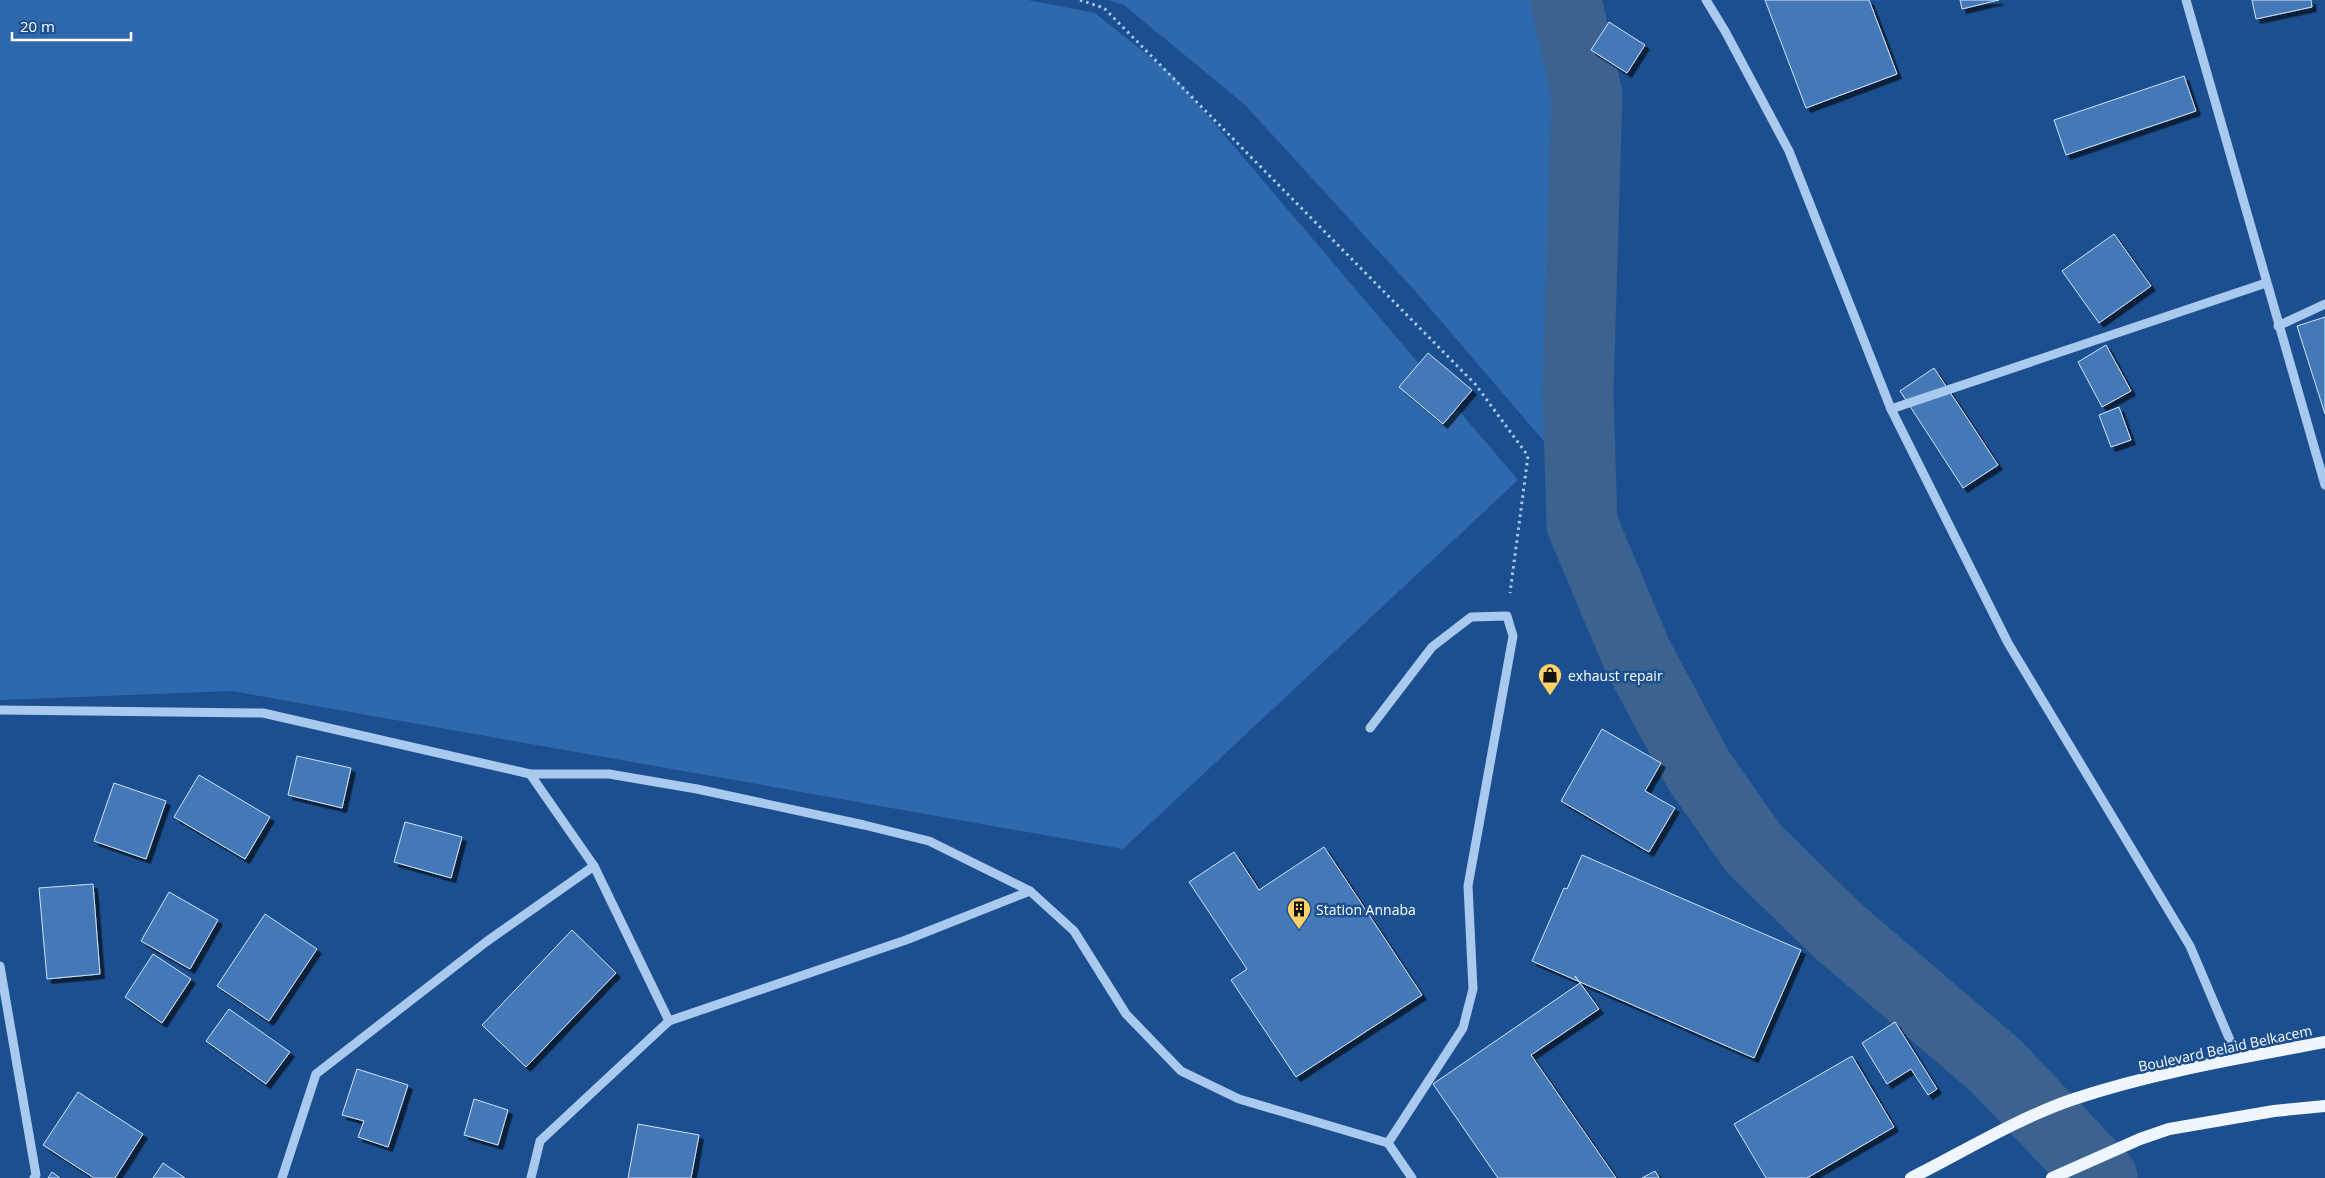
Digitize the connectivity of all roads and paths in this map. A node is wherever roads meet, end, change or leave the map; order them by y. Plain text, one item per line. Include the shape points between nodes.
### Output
1 (1080, 0) edge
2 (1706, 0) edge
3 (2186, 0) edge
4 (2266, 283) junction
5 (2325, 304) edge
6 (2278, 326) junction
7 (1891, 409) junction
8 (2325, 485) edge
9 (1507, 616) junction
10 (0, 710) edge
11 (1370, 728) dead end
12 (530, 774) junction
13 (594, 866) junction
14 (1030, 890) junction
15 (0, 966) edge
16 (669, 1021) junction
17 (2325, 1042) edge
18 (2238, 1059) junction
19 (2325, 1106) edge
20 (1388, 1142) junction
21 (34, 1178) edge
22 (282, 1178) edge
23 (531, 1178) edge
24 (1412, 1178) edge
25 (1911, 1178) edge
26 (2052, 1178) edge

1 - 9 path via 1104,8 1462,370 1528,456
2 - 7 street via 1789,151
3 - 4 street
4 - 6 street
4 - 7 street
5 - 6 street
6 - 8 street
7 - 18 street via 2008,643 2190,946
9 - 11 street via 1471,617 1432,647
9 - 20 street via 1513,636 1468,886 1473,988 1463,1028
10 - 12 street via 264,713
12 - 13 street
12 - 14 street via 609,774 697,789 864,825 929,841
13 - 16 street
13 - 22 street via 486,942 316,1074
14 - 16 street via 906,940
14 - 20 street via 1074,931 1126,1014 1181,1071 1239,1099
15 - 21 street
16 - 23 street via 540,1141
17 - 18 main road, Boulevard Belaid Belkacem
18 - 25 main road, Boulevard Belaid Belkacem via 2182,1070 2074,1099
19 - 26 main road via 2274,1111 2178,1128 2140,1139
20 - 24 street

